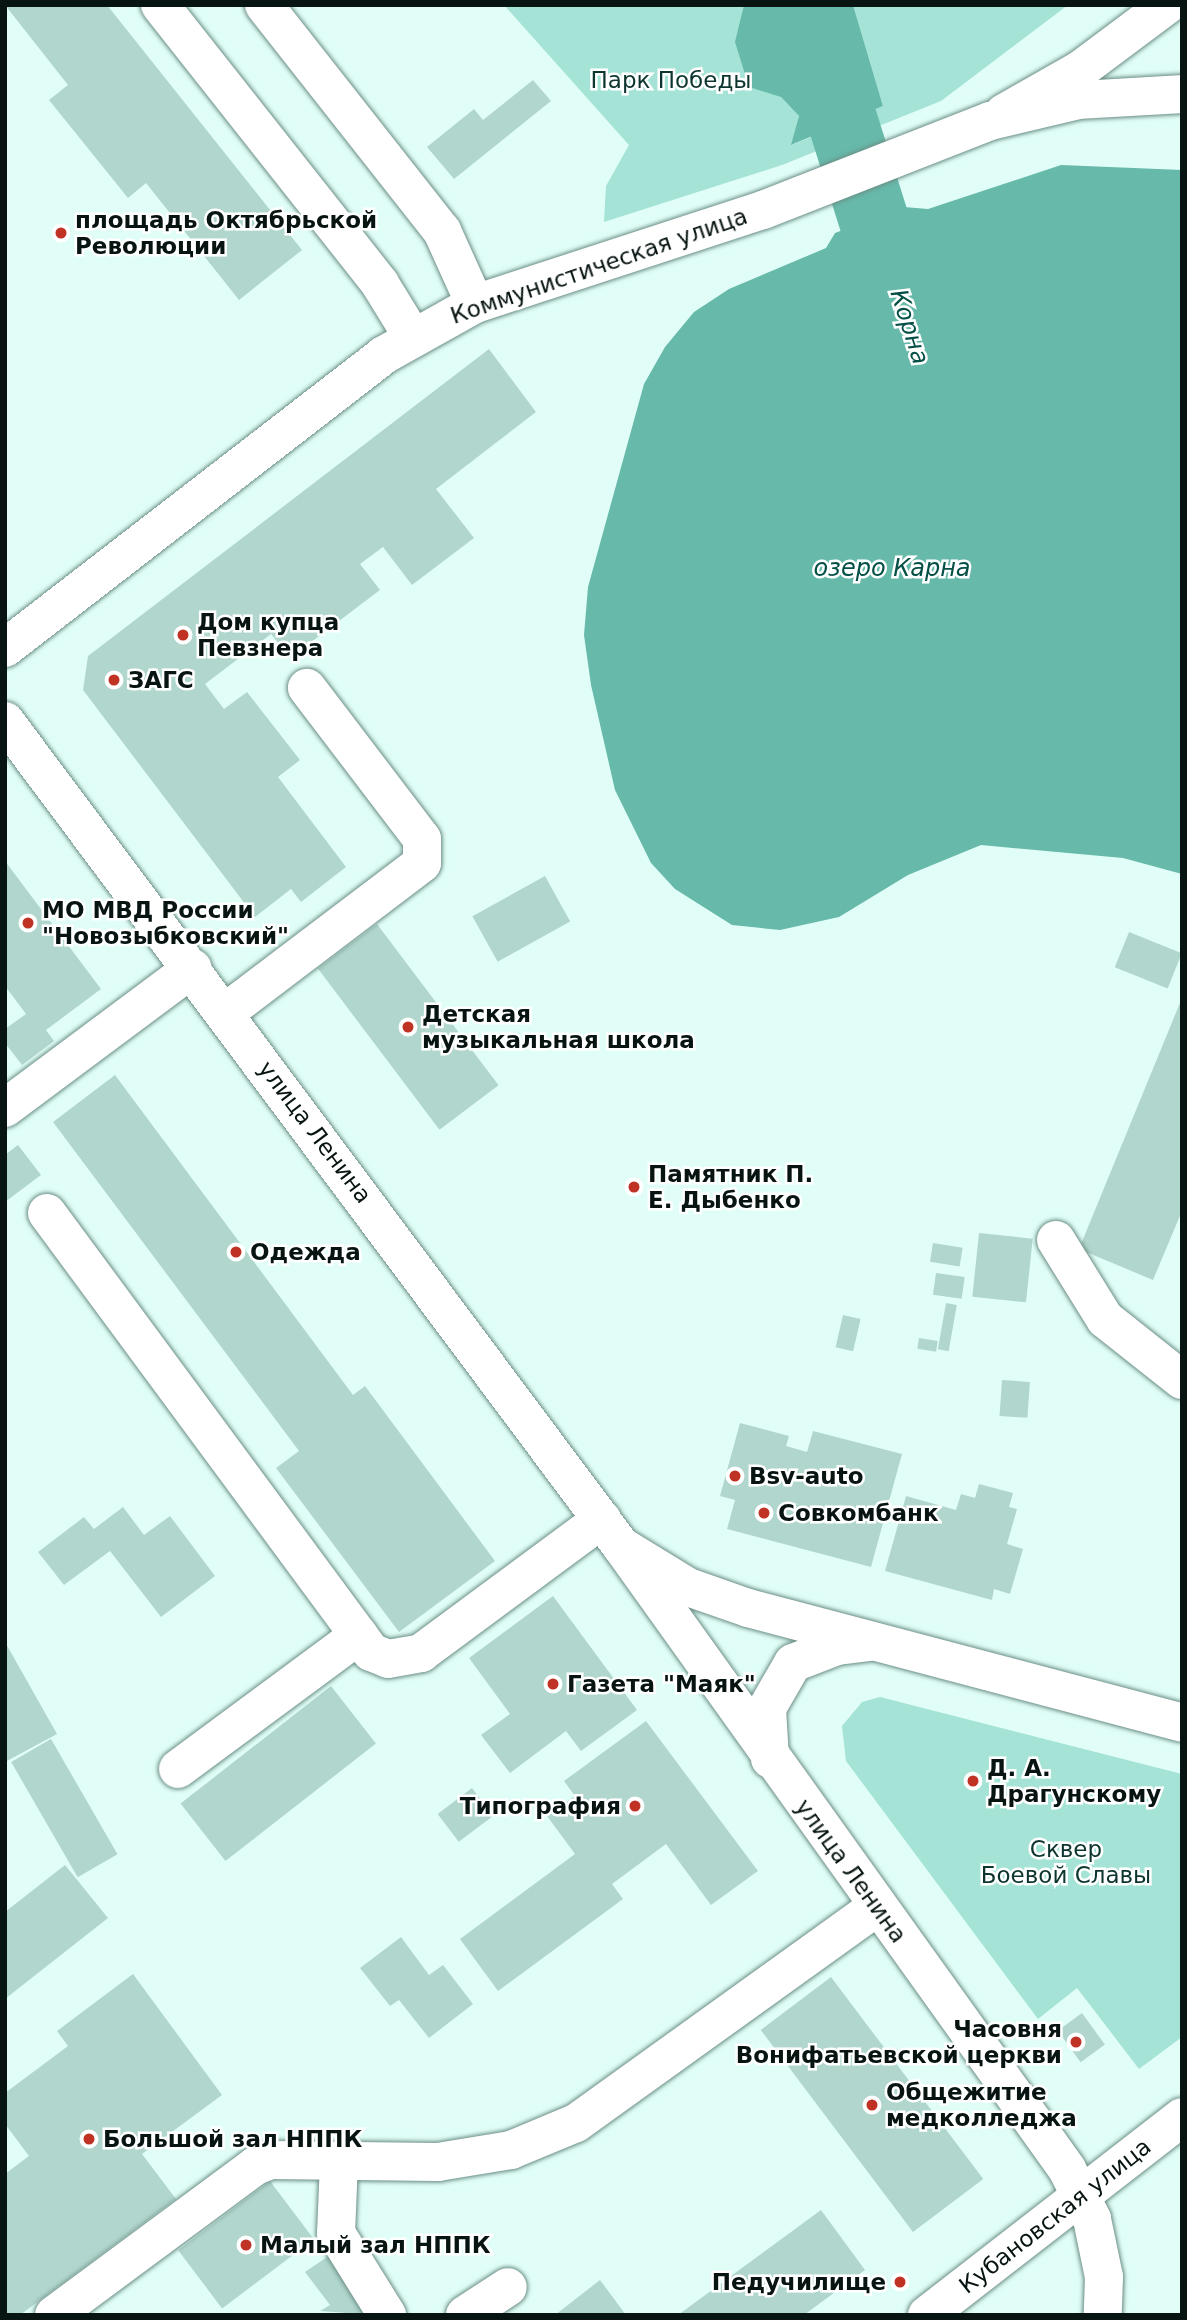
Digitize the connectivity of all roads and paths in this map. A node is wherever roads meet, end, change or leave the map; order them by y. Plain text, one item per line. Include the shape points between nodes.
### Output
1 (160, 5) edge
2 (264, 5) edge
3 (1167, 5) edge
4 (1182, 94) edge
5 (990, 121) junction
6 (475, 304) junction
7 (412, 336) junction
8 (5, 648) edge
9 (307, 688) dead end
10 (5, 721) edge
11 (193, 968) junction
12 (226, 1012) junction
13 (5, 1108) edge
14 (47, 1213) dead end
15 (1056, 1240) dead end
16 (1182, 1380) edge
17 (611, 1532) junction
18 (359, 1636) junction
19 (870, 1642) junction
20 (1182, 1723) edge
21 (770, 1761) junction
22 (178, 1769) dead end
23 (877, 1907) junction
24 (1182, 2116) edge
25 (339, 2162) junction
26 (1083, 2194) junction
27 (508, 2287) dead end
28 (54, 2315) edge
29 (387, 2315) edge
30 (465, 2315) edge
31 (927, 2315) edge
32 (1104, 2315) edge

1 - 7 main road via 380,284
2 - 6 main road via 442,231
3 - 5 main road, Коммунистическая улица via 1080,70
4 - 5 main road via 1078,100
5 - 6 main road, Коммунистическая улица via 763,210
6 - 7 main road, Коммунистическая улица
7 - 8 main road, Коммунистическая улица
9 - 12 main road via 422,839 422,863
10 - 11 main road, улица Ленина
11 - 12 main road, улица Ленина
11 - 13 main road
12 - 17 main road, улица Ленина
14 - 18 main road
15 - 16 main road via 1105,1319
17 - 18 main road via 421,1653 388,1659 371,1652
17 - 19 main road, улица Ленина via 688,1587
17 - 21 main road, улица Ленина
18 - 22 main road
19 - 20 main road, улица Ленина
19 - 21 main road via 813,1653 787,1671 767,1708
21 - 23 main road, улица Ленина
23 - 25 main road via 576,2123 544,2139 438,2162
23 - 26 main road, улица Ленина
24 - 26 main road, Кубановская улица
25 - 28 main road via 271,2161 255,2166
25 - 29 main road via 336,2233
26 - 31 main road, Кубановская улица
26 - 32 main road, улица Ленина via 1099,2245
27 - 30 main road

